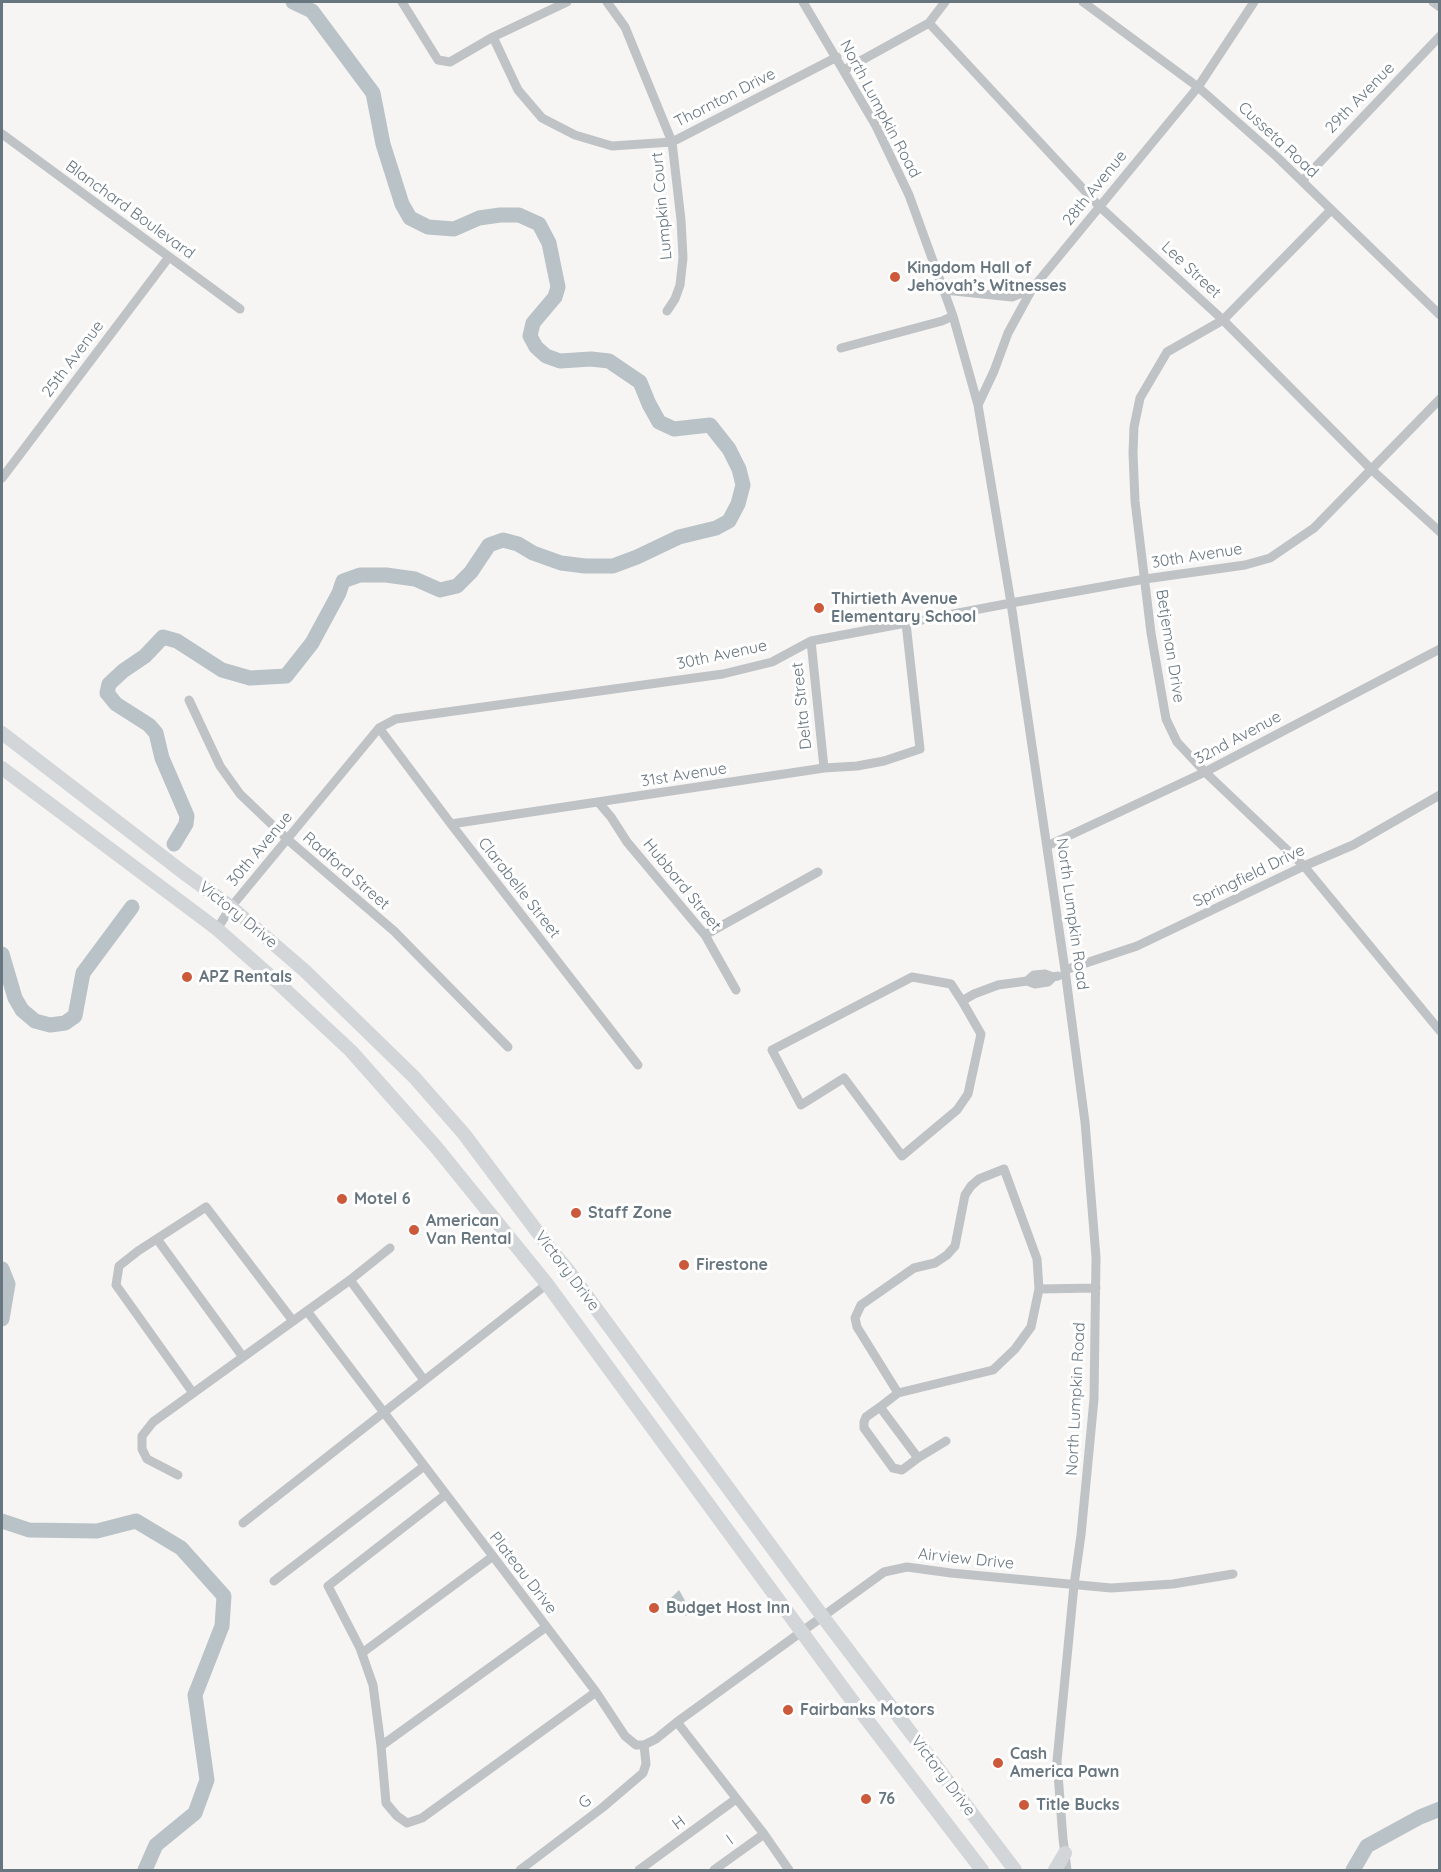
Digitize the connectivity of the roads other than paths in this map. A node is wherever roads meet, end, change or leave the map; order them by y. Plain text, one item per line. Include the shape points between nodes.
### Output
1 (402, 2) edge
2 (567, 2) edge
3 (607, 2) edge
4 (803, 2) edge
5 (945, 2) edge
6 (1083, 2) edge
7 (1254, 2) edge
8 (1433, 2) edge
9 (1440, 8) edge
10 (929, 23) junction
11 (1440, 36) edge
12 (493, 37) junction
13 (837, 57) junction
14 (844, 70) junction
15 (1198, 87) junction
16 (2, 134) edge
17 (672, 142) junction
18 (1302, 181) junction
19 (1099, 206) junction
20 (1331, 210) junction
21 (169, 257) junction
22 (1032, 289) junction
23 (944, 290) junction
24 (240, 309) dead end
25 (667, 311) dead end
26 (1440, 315) edge
27 (953, 316) junction
28 (1222, 320) junction
29 (841, 348) dead end
30 (1440, 399) edge
31 (978, 405) junction
32 (1372, 470) junction
33 (2, 478) edge
34 (1440, 532) edge
35 (1145, 579) junction
36 (1011, 603) junction
37 (906, 623) junction
38 (811, 641) junction
39 (1440, 649) edge
40 (189, 700) dead end
41 (379, 728) junction
42 (2, 733) edge
43 (2, 768) edge
44 (824, 768) junction
45 (1205, 772) junction
46 (1440, 795) edge
47 (599, 803) junction
48 (451, 824) junction
49 (287, 839) junction
50 (1047, 846) junction
51 (1304, 866) junction
52 (818, 872) dead end
53 (231, 907) junction
54 (217, 929) junction
55 (705, 935) junction
56 (1065, 973) junction
57 (736, 990) dead end
58 (962, 1001) junction
59 (1440, 1031) edge
60 (508, 1047) dead end
61 (638, 1065) dead end
62 (157, 1239) junction
63 (390, 1248) dead end
64 (567, 1269) junction
65 (350, 1280) junction
66 (547, 1284) junction
67 (1096, 1288) junction
68 (1039, 1289) junction
69 (307, 1311) junction
70 (293, 1321) junction
71 (243, 1357) junction
72 (424, 1380) junction
73 (193, 1393) junction
74 (898, 1393) junction
75 (880, 1407) junction
76 (382, 1412) junction
77 (946, 1442) dead end
78 (918, 1458) junction
79 (423, 1467) junction
80 (178, 1475) dead end
81 (445, 1495) junction
82 (243, 1523) dead end
83 (492, 1557) junction
84 (1233, 1574) dead end
85 (274, 1581) dead end
86 (1074, 1585) junction
87 (823, 1617) junction
88 (546, 1627) junction
89 (802, 1633) junction
90 (362, 1653) junction
91 (596, 1692) junction
92 (677, 1722) junction
93 (644, 1745) junction
94 (381, 1746) junction
95 (736, 1799) junction
96 (764, 1834) junction
97 (1065, 1853) junction
98 (786, 1869) edge
99 (520, 1870) edge
100 (639, 1870) edge
101 (714, 1870) edge
102 (982, 1870) edge
103 (1015, 1870) edge
104 (1055, 1870) edge
105 (1067, 1870) edge

1 - 12 street via 438,60 450,62
2 - 12 street
3 - 17 street, Lumpkin Court via 625,27
4 - 13 street, North Lumpkin Road
5 - 10 street
6 - 15 street, Cusseta Road
7 - 15 street, 28th Avenue
8 - 9 street
10 - 14 street
10 - 19 street, Lee Street
11 - 18 street, 29th Avenue
12 - 17 street, Thornton Drive via 518,90 542,118 575,135 612,146
13 - 14 street, North Lumpkin Road
13 - 17 street, Thornton Drive
14 - 23 street, North Lumpkin Road via 909,195
15 - 18 street, Cusseta Road
15 - 19 street, 28th Avenue
16 - 21 street, Blanchard Boulevard
17 - 25 street, Lumpkin Court via 682,258 680,285
18 - 20 street, Cusseta Road
19 - 22 street, 28th Avenue
19 - 28 street, Lee Street
20 - 26 street, Cusseta Road
20 - 28 street, Betjeman Drive
21 - 24 street, Blanchard Boulevard
21 - 33 street, 25th Avenue
22 - 23 street via 1012,297
22 - 31 street, 28th Avenue via 1008,333
23 - 27 street, North Lumpkin Road
27 - 29 street
27 - 31 street, North Lumpkin Road
28 - 32 street, Lee Street
28 - 35 street, Betjeman Drive via 1167,352 1140,399 1132,453
30 - 32 street, 30th Avenue
31 - 36 street, North Lumpkin Road
32 - 34 street, Lee Street
32 - 35 street, 30th Avenue via 1314,528 1270,558
35 - 36 street, 30th Avenue
35 - 45 street, Betjeman Drive via 1166,719 1177,742
36 - 37 street, 30th Avenue
36 - 50 street, North Lumpkin Road
37 - 38 street, 30th Avenue
37 - 44 street, 31st Avenue via 920,749 857,766
38 - 41 street, 30th Avenue via 771,662 723,674 396,719
38 - 44 street, Delta Street
39 - 45 street, 32nd Avenue
40 - 49 street, Radford Street via 220,766 240,794
41 - 48 street, Clarabelle Street
41 - 49 street, 30th Avenue
42 - 53 highway, Victory Drive
43 - 54 highway, Victory Drive
44 - 47 street, 31st Avenue
45 - 50 street, 32nd Avenue
45 - 51 street, Betjeman Drive
46 - 51 street, Springfield Drive via 1353,845
47 - 48 street, 31st Avenue
47 - 55 street, Hubbard Street
48 - 61 street, Clarabelle Street
49 - 53 street, 30th Avenue
49 - 60 street, Radford Street via 394,931
50 - 56 street, North Lumpkin Road
51 - 56 street, Springfield Drive via 1137,946
51 - 59 street, Betjeman Drive
52 - 55 street
53 - 54 street, 30th Avenue
53 - 64 highway, Victory Drive via 305,970 414,1077 464,1134
54 - 66 highway, Victory Drive via 351,1051 436,1147
55 - 57 street, Hubbard Street
56 - 58 street, Springfield Drive via 1053,977 1034,975 1027,981 998,985
56 - 67 street, North Lumpkin Road via 1085,1122
58 - 58 street via 951,984 912,977 772,1050 801,1105 844,1078 902,1156 957,1110 968,1094 981,1034
62 - 70 street via 206,1207
62 - 71 street
62 - 73 street via 119,1266 116,1285
63 - 65 street
64 - 66 highway
64 - 87 highway, Victory Drive
65 - 69 street
65 - 72 street
66 - 72 street
66 - 89 highway, Victory Drive
67 - 68 street
67 - 86 street, North Lumpkin Road via 1094,1399
68 - 74 street via 1031,1327 993,1370
68 - 74 street via 1037,1259 1004,1169 979,1179 965,1195 955,1246 947,1255 935,1263 914,1268 858,1310 857,1327
69 - 70 street
69 - 76 street, Plateau Drive
70 - 71 street
71 - 73 street
72 - 76 street
73 - 80 street via 153,1422 142,1436 147,1459
74 - 75 street
75 - 78 street
75 - 78 street via 866,1418 864,1428 893,1468 902,1470
76 - 79 street, Plateau Drive
76 - 82 street
77 - 78 street
79 - 81 street, Plateau Drive
79 - 85 street
81 - 83 street, Plateau Drive
81 - 90 street via 328,1586
83 - 88 street, Plateau Drive
83 - 90 street
84 - 86 street, Airview Drive via 1173,1584 1111,1588
86 - 87 street, Airview Drive via 907,1567 884,1572
86 - 97 street, North Lumpkin Road via 1057,1761
87 - 89 street, Airview Drive
87 - 103 highway, Victory Drive
88 - 91 street, Plateau Drive
88 - 94 street
89 - 92 street, Airview Drive
89 - 102 highway, Victory Drive
90 - 94 street via 373,1685
91 - 93 street, Plateau Drive via 625,1736
91 - 94 street via 422,1818 407,1823 386,1803
92 - 93 street, Airview Drive
92 - 95 street
93 - 99 street, G via 643,1773
95 - 96 street
95 - 100 street, H
96 - 98 street
96 - 101 street, I
97 - 104 highway
97 - 105 street, North Lumpkin Road

